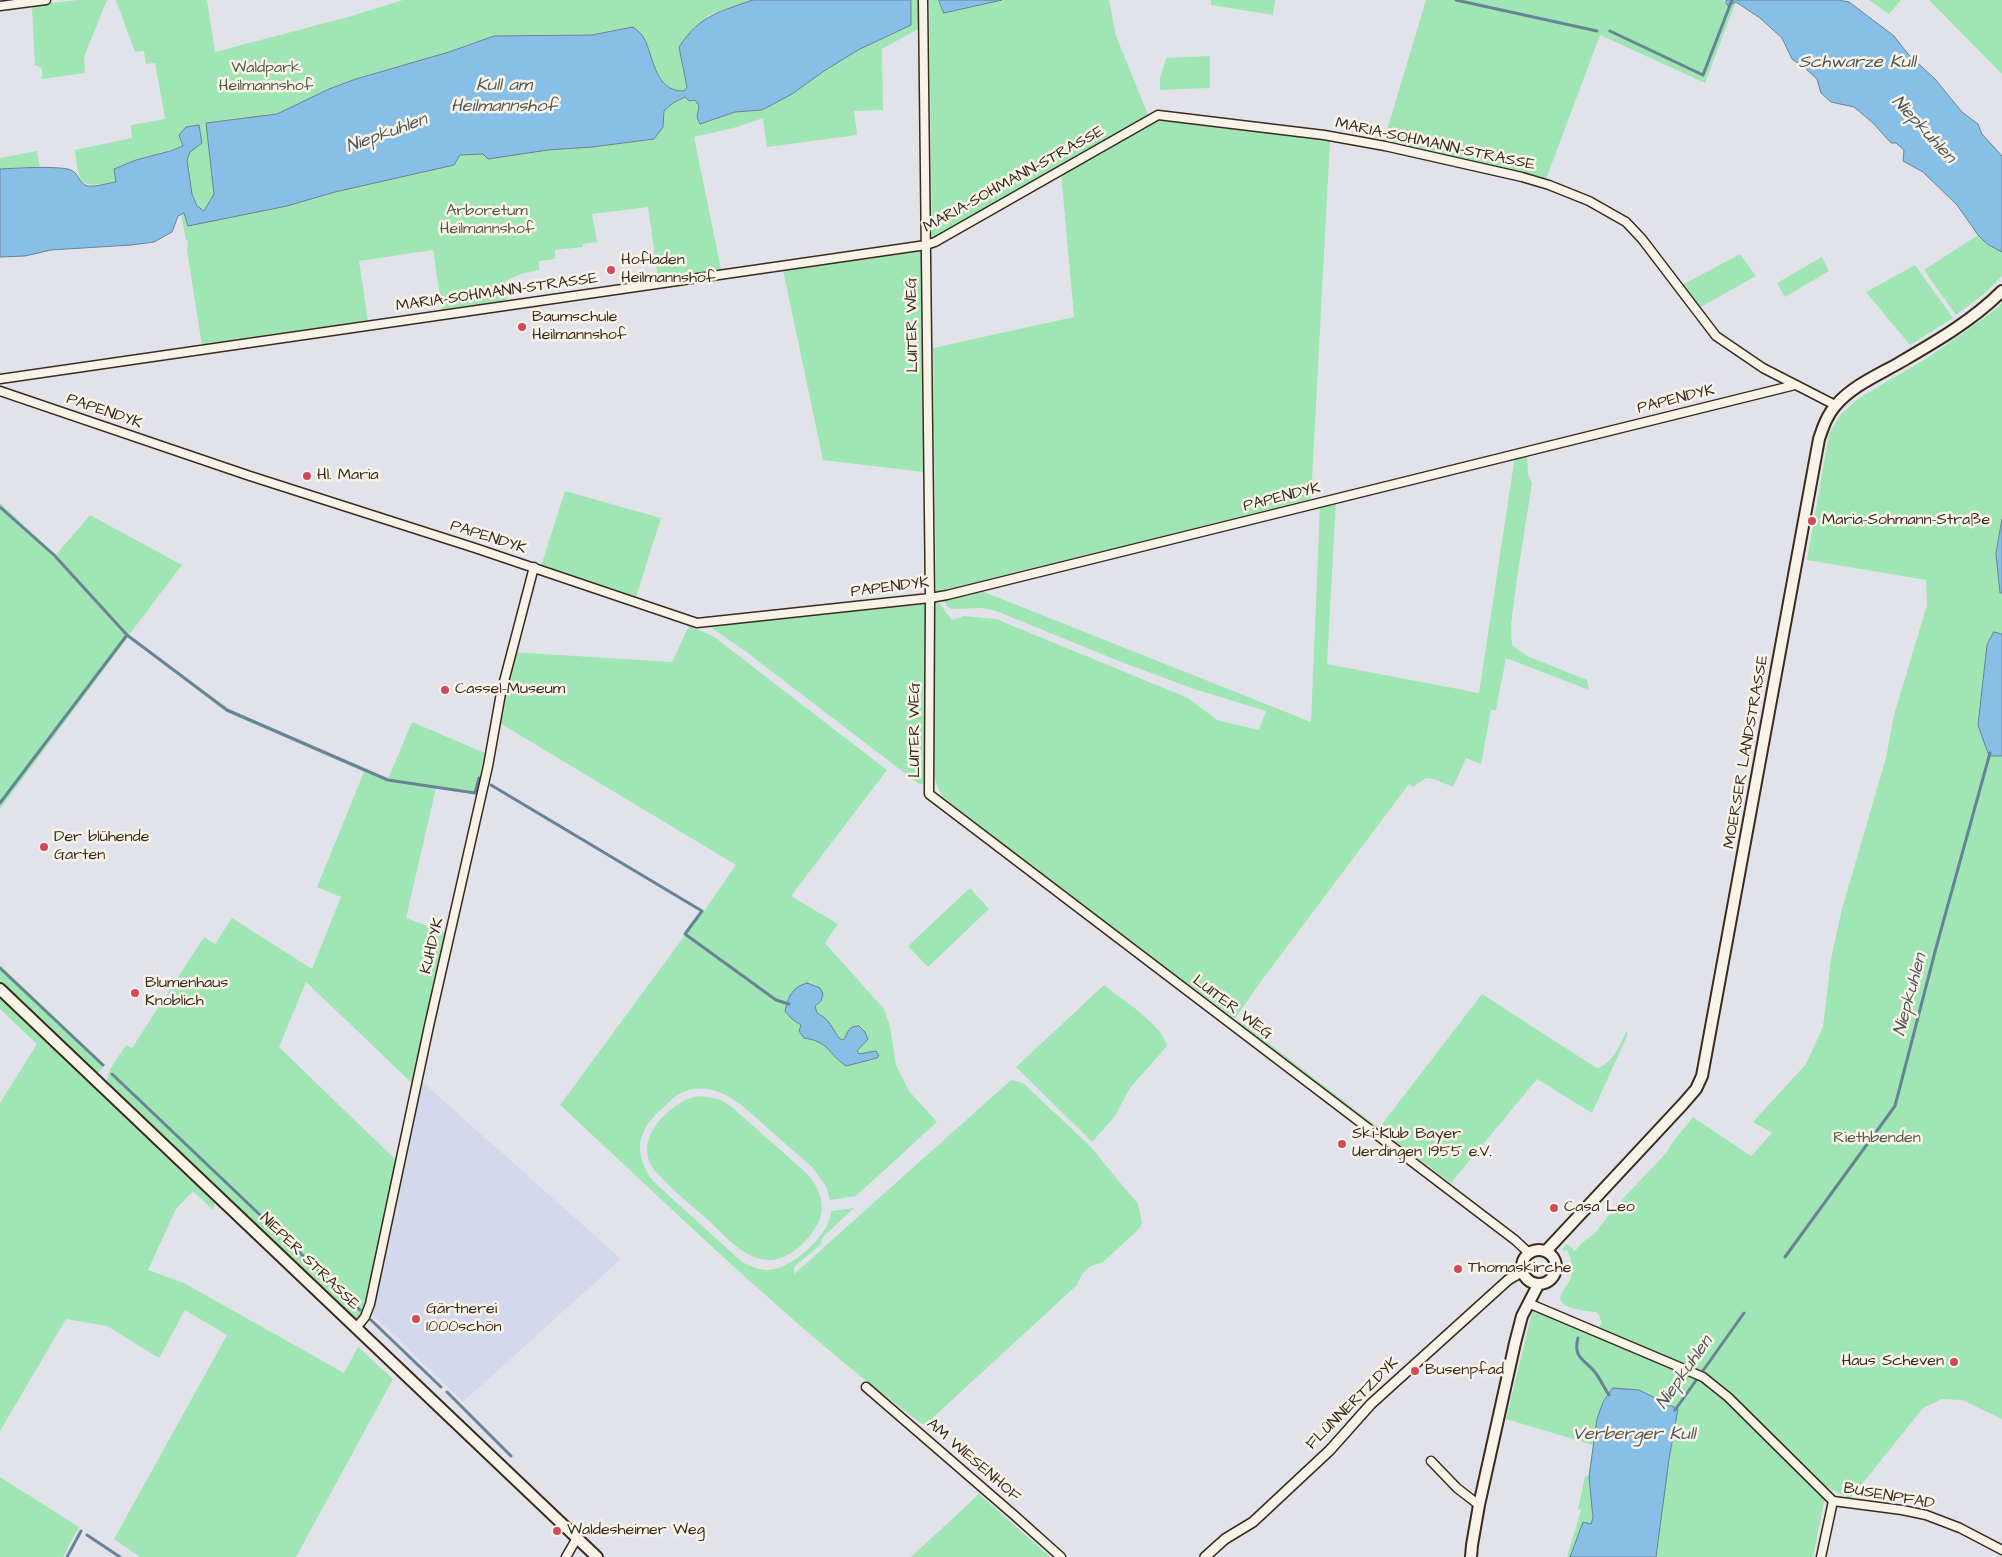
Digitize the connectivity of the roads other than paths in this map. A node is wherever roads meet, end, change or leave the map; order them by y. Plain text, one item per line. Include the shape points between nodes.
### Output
1 (46, 0) edge
2 (923, 0) edge
3 (0, 6) edge
4 (926, 245) junction
5 (2002, 291) edge
6 (0, 379) edge
7 (1795, 385) junction
8 (0, 391) edge
9 (1835, 405) junction
10 (534, 567) junction
11 (930, 598) junction
12 (0, 989) edge
13 (1546, 1251) junction
14 (1529, 1253) junction
15 (1522, 1272) junction
16 (1538, 1285) junction
17 (1528, 1303) junction
18 (356, 1328) junction
19 (866, 1387) dead end
20 (1431, 1461) dead end
21 (1833, 1501) junction
22 (1479, 1505) junction
23 (576, 1538) junction
24 (2002, 1550) edge
25 (566, 1557) edge
26 (597, 1557) edge
27 (1061, 1557) edge
28 (1205, 1557) edge
29 (1471, 1557) edge
30 (1821, 1557) edge

1 - 3 street
2 - 4 street, LUITER WEG
4 - 6 street, MARIA-SOHMANN-STRASSE
4 - 7 street, MARIA-SOHMANN-STRASSE via 1158,115 1324,135 1522,177 1589,201 1626,222 1642,239 1716,336
4 - 11 street, LUITER WEG
5 - 9 main road, MOERSER LANDSTRASSE via 1945,336 1853,390
7 - 9 street, MARIA-SOHMANN-STRASSE
7 - 11 street, PAPENDYK
8 - 10 street, PAPENDYK
9 - 13 main road, MOERSER LANDSTRASSE via 1819,439 1702,1076 1683,1104
10 - 11 street, PAPENDYK via 698,623
10 - 18 street, KUHDYK via 501,693 488,766 426,1036 370,1304
11 - 14 street, LUITER WEG via 928,794
12 - 18 main road, NIEPER STRASSE
13 - 14 main road
13 - 16 main road via 1554,1258 1556,1272 1551,1280
14 - 15 main road via 1523,1262
15 - 16 main road via 1528,1281
15 - 28 street, FLÜNNERTZDYK via 1508,1280 1371,1404 1330,1450 1253,1522
16 - 17 main road
17 - 21 street, BUSENPFAD via 1699,1374 1728,1397
17 - 22 main road via 1515,1342
18 - 23 main road, NIEPER STRASSE
19 - 27 street, AM WIESENHOF
20 - 22 street
21 - 24 street, BUSENPFAD via 1926,1515
21 - 30 street
22 - 29 main road
23 - 25 street
23 - 26 main road, NIEPER STRASSE

